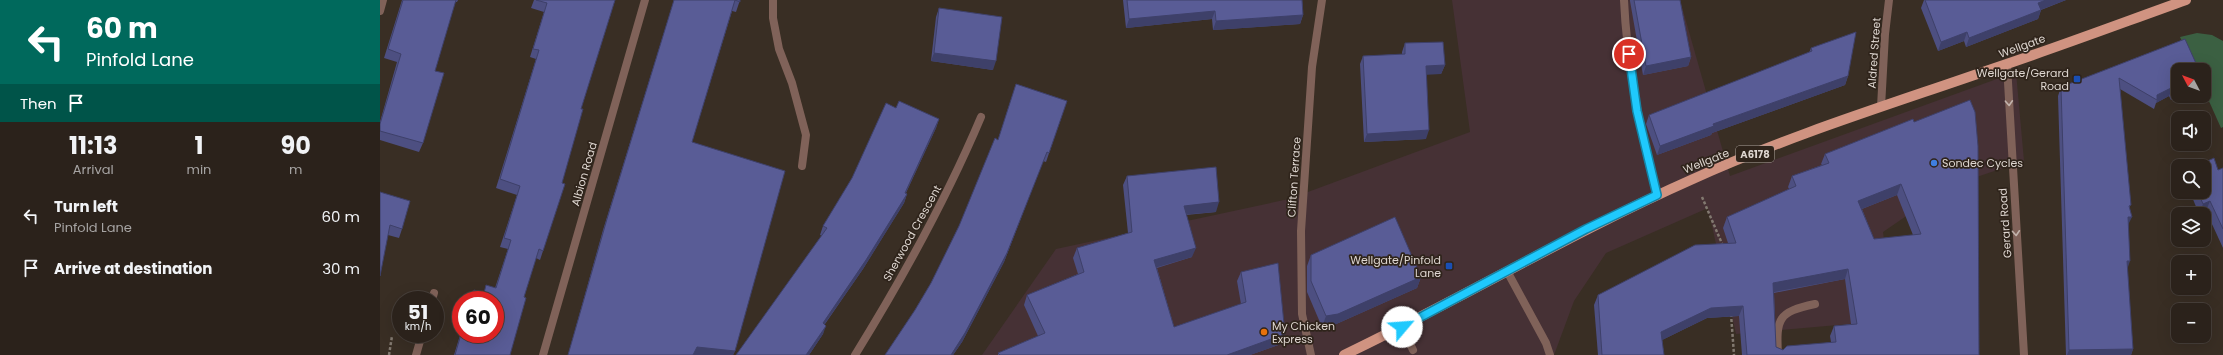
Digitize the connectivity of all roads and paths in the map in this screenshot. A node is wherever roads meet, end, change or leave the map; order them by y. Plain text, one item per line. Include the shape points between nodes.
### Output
1 (383, 0) edge
2 (645, 0) edge
3 (773, 0) edge
4 (1322, 0) edge
5 (1624, 0) edge
6 (1889, 0) edge
7 (2186, 0) edge
8 (380, 10) edge
9 (2007, 64) junction
10 (1881, 107) junction
11 (981, 117) dead end
12 (802, 166) dead end
13 (1694, 178) junction
14 (1657, 195) junction
15 (1725, 252) edge
16 (1507, 271) junction
17 (1815, 304) dead end
18 (1730, 308) edge
19 (1402, 327) junction
20 (392, 336) dead end
21 (419, 343) edge
22 (1413, 350) dead end
23 (389, 355) edge
24 (416, 355) edge
25 (543, 355) edge
26 (855, 355) edge
27 (1311, 355) edge
28 (1344, 355) edge
29 (1550, 355) edge
30 (1734, 355) edge
31 (1778, 355) edge
32 (2024, 355) edge

1 - 8 street
2 - 25 street, Albion Road
3 - 12 street via 773,18 779,49 792,83 806,135
4 - 27 street, Clifton Terrace via 1312,67 1301,231 1302,314
5 - 14 street via 1625,26 1637,111
6 - 10 street, Aldred Street
7 - 9 main road, Wellgate / A6178
9 - 10 main road, Wellgate / A6178
9 -> 32 street, Gerard Road
10 - 13 main road, Wellgate / A6178
11 - 26 street, Sherwood Crescent via 956,176
13 - 14 main road, Wellgate / A6178
13 - 15 path
14 - 16 main road, Wellgate / A6178
16 - 19 main road, Wellgate / A6178
16 - 29 street
17 - 31 street via 1793,309 1786,314 1777,328
18 - 30 path
19 - 22 street
19 - 28 main road, Wellgate / A6178
20 - 23 path
21 - 24 street

